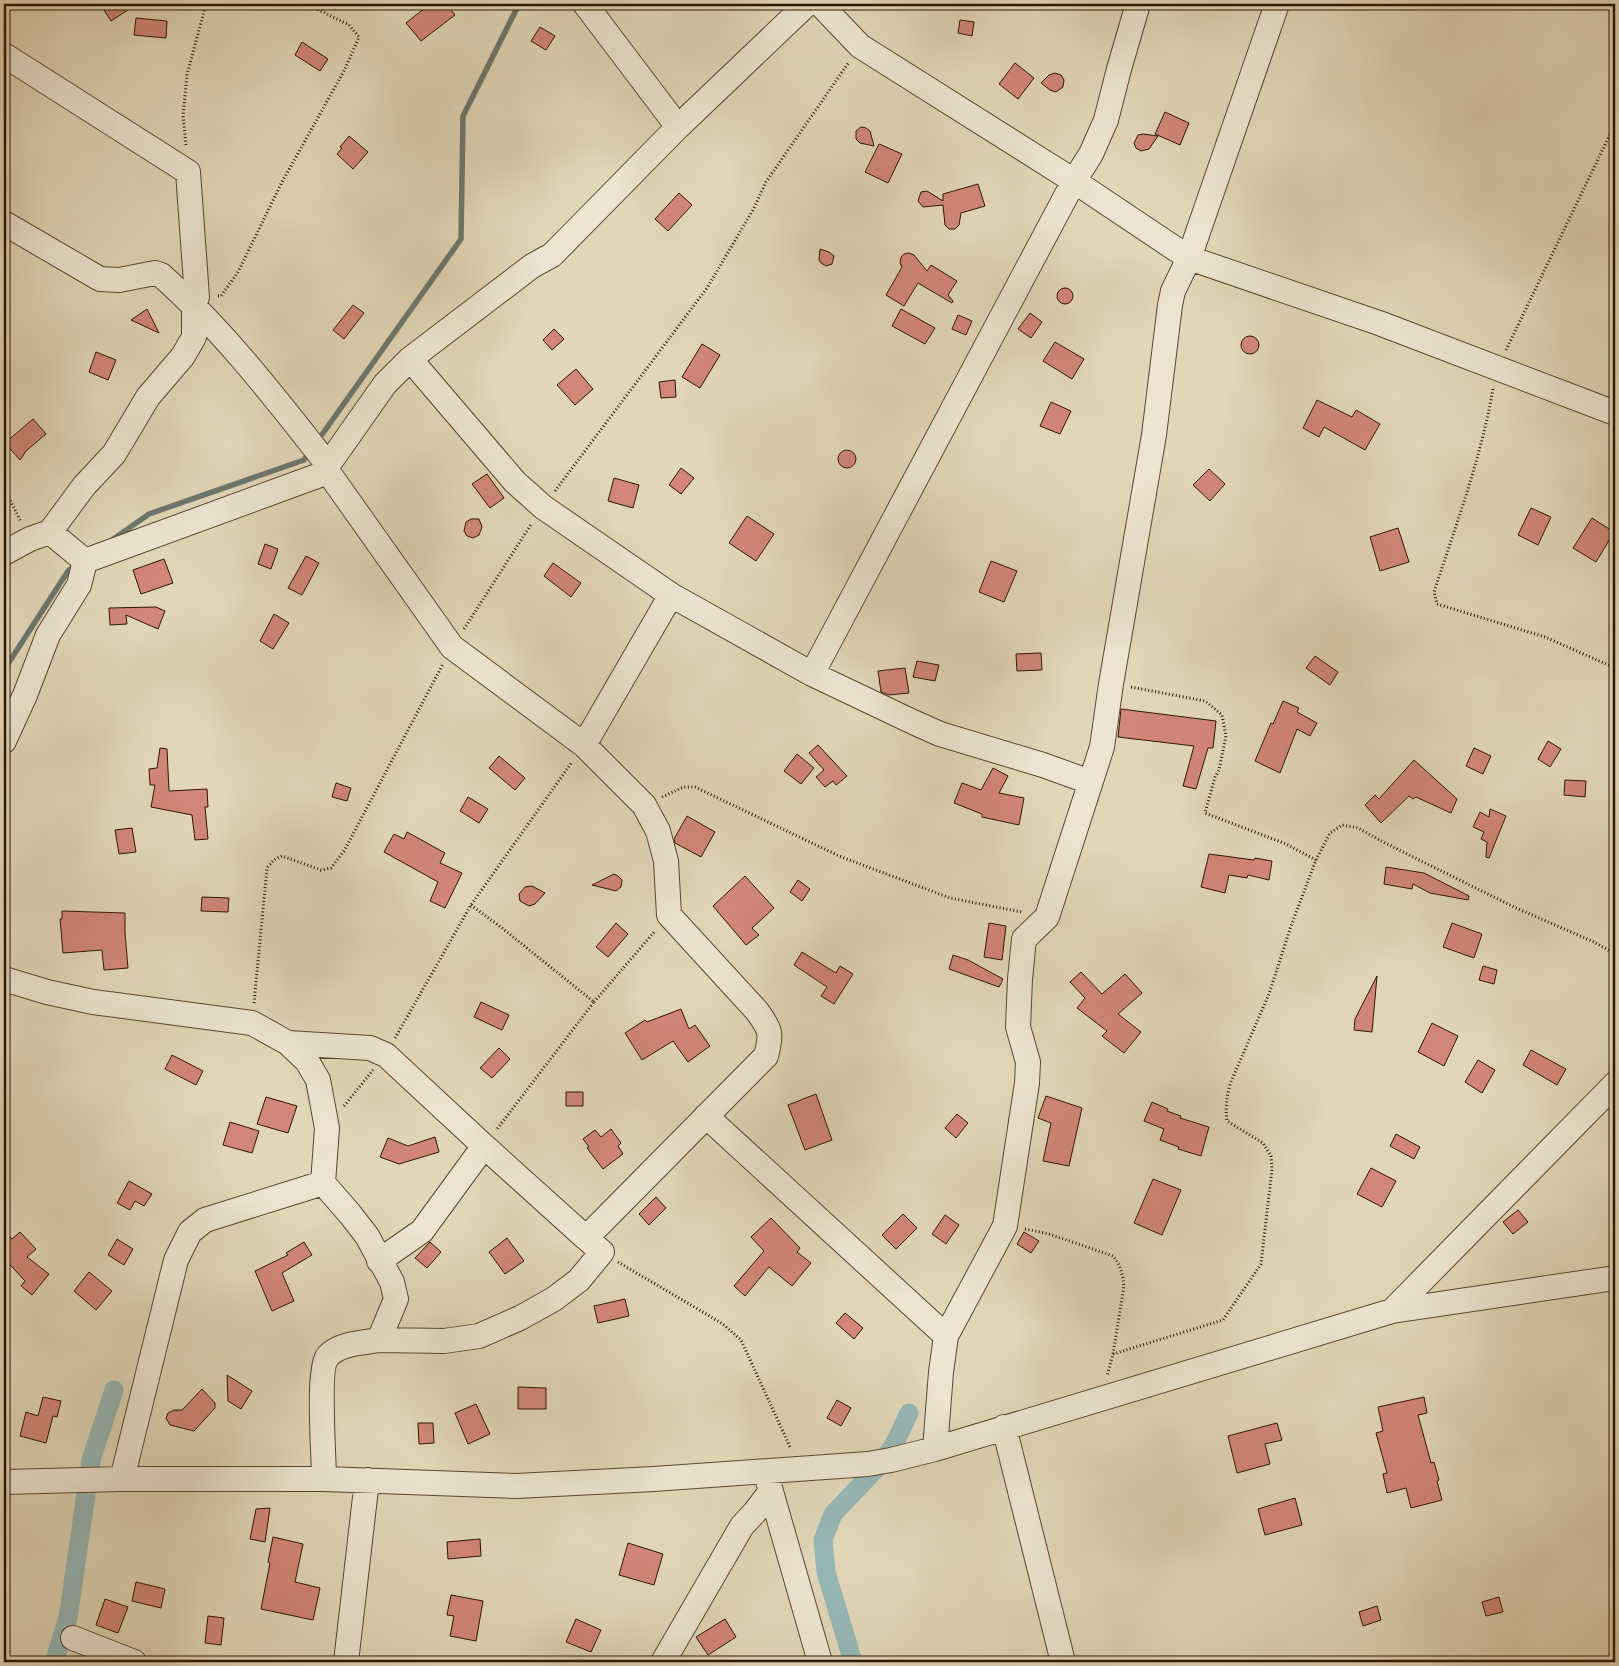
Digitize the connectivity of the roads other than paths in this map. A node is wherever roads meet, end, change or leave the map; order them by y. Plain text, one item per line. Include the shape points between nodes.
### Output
1 (585, 4) edge
2 (807, 4) edge
3 (820, 4) edge
4 (1138, 4) edge
5 (1277, 4) edge
6 (4, 55) edge
7 (678, 127) junction
8 (1074, 181) junction
9 (4, 223) edge
10 (1189, 258) junction
11 (195, 300) junction
12 (410, 359) junction
13 (1615, 413) edge
14 (328, 468) junction
15 (58, 544) junction
16 (4, 554) edge
17 (671, 595) junction
18 (812, 674) junction
19 (4, 742) edge
20 (584, 745) junction
21 (1090, 782) junction
22 (4, 979) edge
23 (288, 1043) junction
24 (1615, 1084) edge
25 (706, 1116) junction
26 (484, 1146) junction
27 (323, 1183) junction
28 (594, 1245) junction
29 (379, 1261) junction
30 (1615, 1278) edge
31 (1392, 1311) junction
32 (946, 1336) junction
33 (379, 1340) junction
34 (1004, 1427) junction
35 (935, 1449) junction
36 (122, 1479) junction
37 (324, 1479) junction
38 (367, 1480) junction
39 (768, 1481) junction
40 (4, 1482) edge
41 (73, 1638) dead end
42 (134, 1662) edge
43 (346, 1662) edge
44 (663, 1662) edge
45 (820, 1662) edge
46 (1064, 1662) edge

1 - 7 street
2 - 7 street
3 - 8 street via 860,46
4 - 8 street via 1106,120 1091,154
5 - 10 street
6 - 11 street via 188,172
7 - 12 street via 552,255 532,266
8 - 10 street
8 - 18 street
9 - 11 street via 100,279 119,280 155,273
10 - 13 street via 1379,323
10 - 21 street via 1170,304 1154,435 1102,747
11 - 14 street
11 - 15 street via 194,337 183,356 148,397 114,454 84,486
12 - 14 street via 385,384
12 - 17 street via 515,482 543,507
14 - 15 street
14 - 20 street via 452,647
15 - 16 street
15 - 19 street via 79,585 48,635
17 - 18 street
17 - 20 street
18 - 21 street via 940,734
20 - 25 street via 644,805 658,831 666,861 669,915 757,1011 771,1038 766,1056
21 - 32 street via 1047,917 1024,939 1018,1027 1028,1062 1027,1083 1005,1226
22 - 23 street via 93,1002 252,1023
23 - 26 street via 370,1048 386,1055
23 - 27 street via 307,1061 318,1080 327,1128
24 - 31 street
25 - 28 street
25 - 32 street
26 - 28 street
26 - 29 street via 422,1231
27 - 29 street via 367,1236
27 - 36 street via 205,1220 190,1232 176,1260
28 - 33 street via 579,1280 520,1318 479,1336 444,1341
29 - 33 street via 392,1282 396,1299
30 - 31 street
31 - 34 street
32 - 35 street
33 - 37 street via 338,1348 327,1357 322,1377
34 - 35 street
34 - 46 street
35 - 39 street via 868,1464 800,1468
36 - 37 street
36 - 40 street
37 - 38 street
38 - 39 street via 516,1486
38 - 43 street
39 - 44 street via 755,1512 742,1526
39 - 45 street
41 - 42 street

